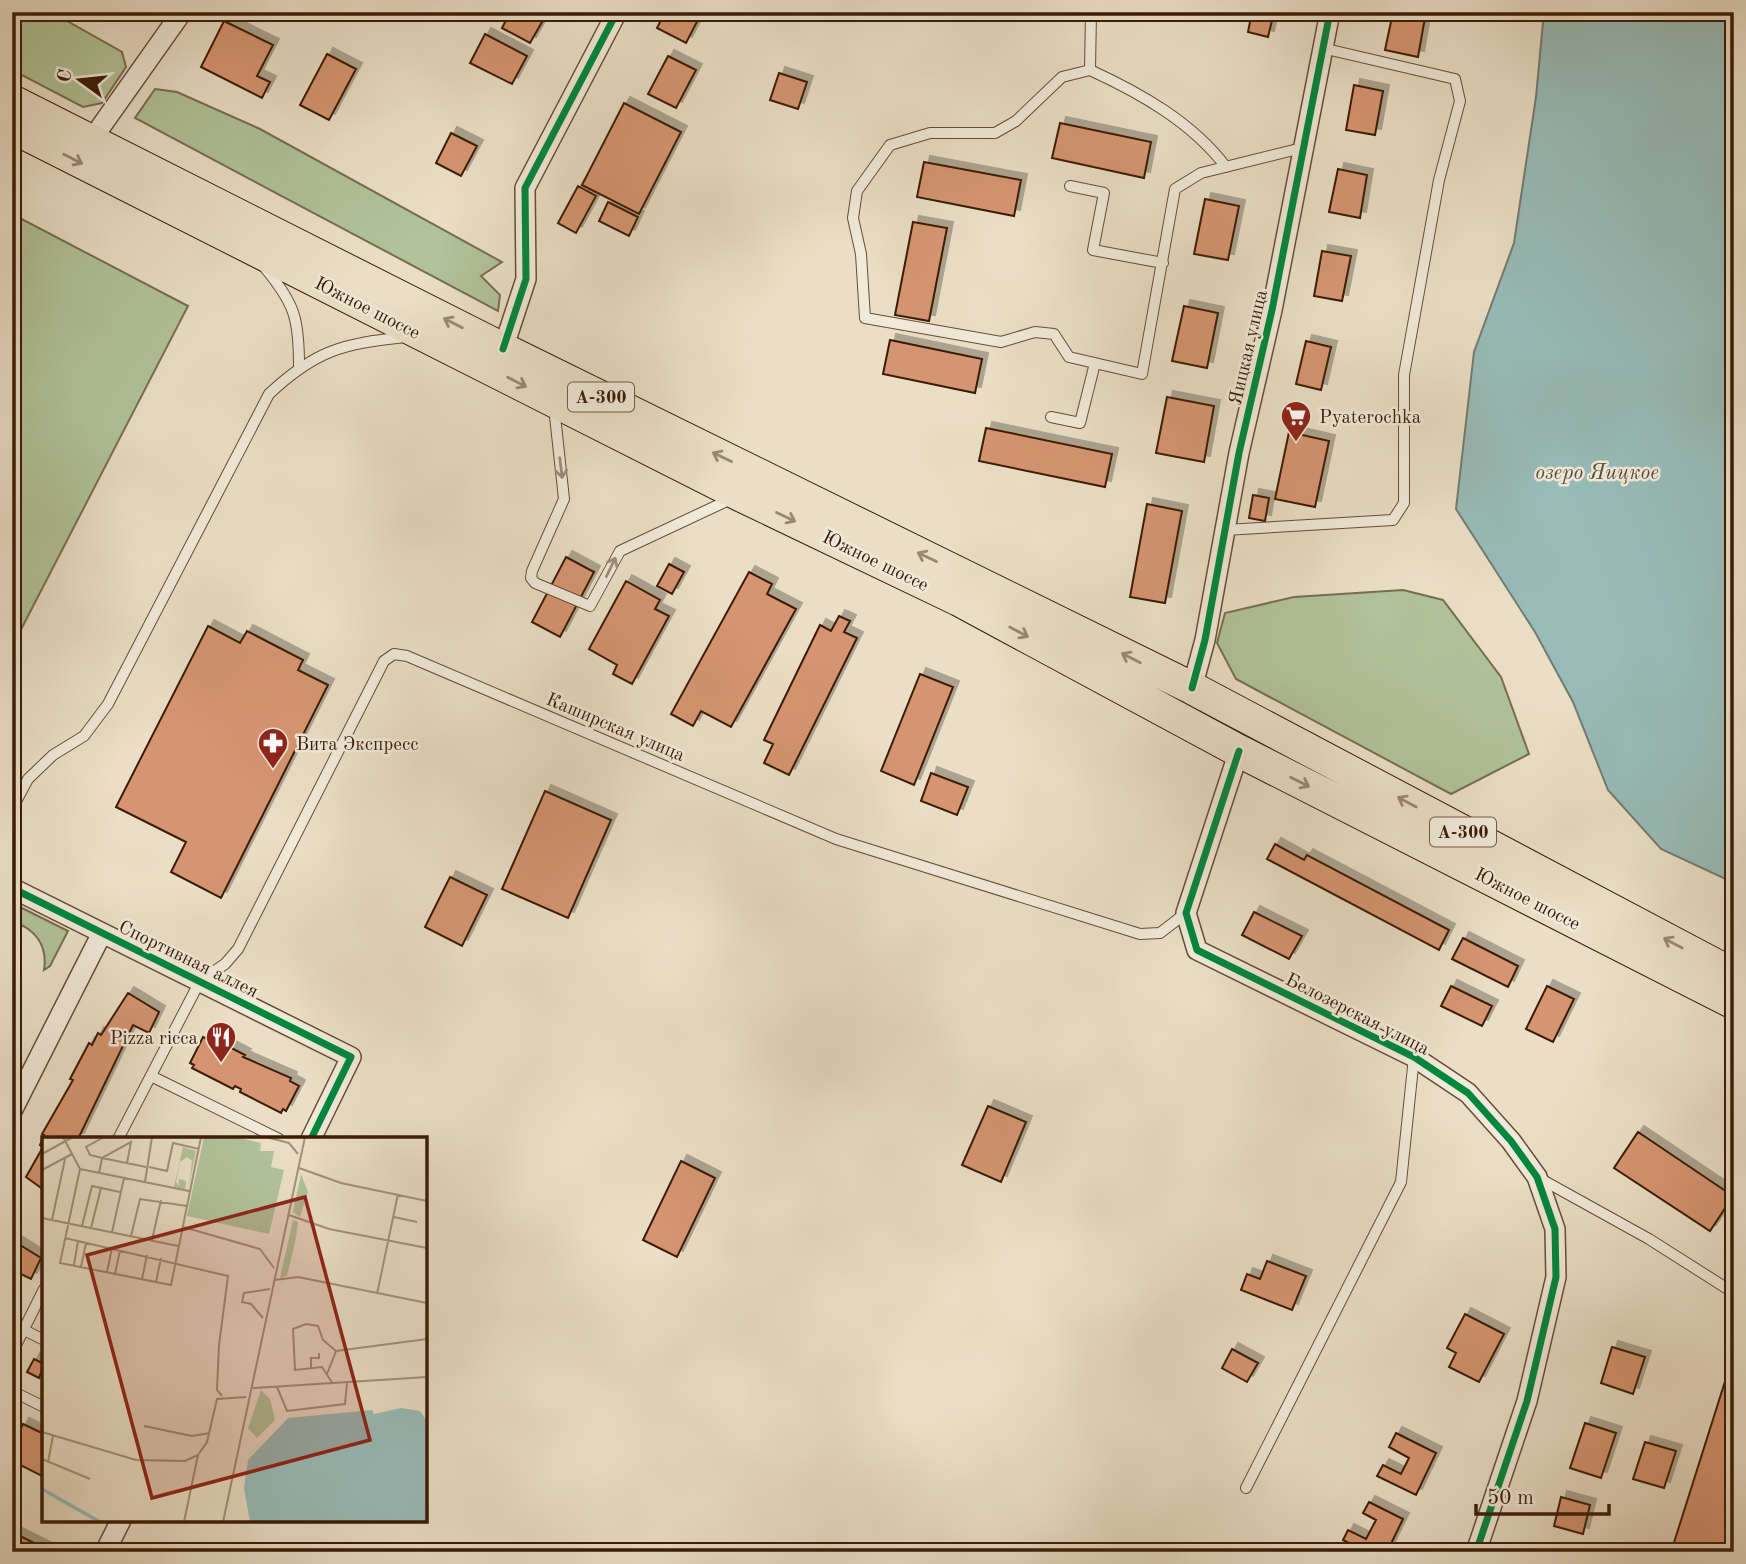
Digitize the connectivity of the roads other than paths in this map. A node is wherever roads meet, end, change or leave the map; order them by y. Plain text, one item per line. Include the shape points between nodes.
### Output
1 (182, 12) edge
2 (617, 12) edge
3 (1091, 12) edge
4 (1330, 12) edge
5 (1322, 48) junction
6 (1090, 70) junction
7 (12, 101) edge
8 (12, 127) edge
9 (90, 142) junction
10 (1302, 148) junction
11 (1226, 167) junction
12 (1070, 186) dead end
13 (248, 247) junction
14 (1163, 264) junction
15 (424, 335) junction
16 (503, 349) junction
17 (1095, 363) junction
18 (299, 366) junction
19 (553, 400) junction
20 (1051, 417) dead end
21 (740, 495) junction
22 (1225, 530) junction
23 (1192, 688) junction
24 (1239, 751) junction
25 (12, 809) edge
26 (12, 888) edge
27 (1186, 913) junction
28 (102, 933) junction
29 (1734, 975) edge
30 (200, 981) junction
31 (1734, 1003) edge
32 (1414, 1057) junction
33 (151, 1076) junction
34 (14, 1104) edge
35 (119, 1137) edge
36 (275, 1137) edge
37 (313, 1137) edge
38 (1537, 1177) junction
39 (42, 1293) edge
40 (1734, 1293) edge
41 (24, 1330) junction
42 (42, 1339) edge
43 (12, 1353) edge
44 (12, 1391) edge
45 (42, 1406) edge
46 (1246, 1488) dead end
47 (120, 1522) edge
48 (105, 1552) edge
49 (1476, 1552) edge

1 - 9 street
2 - 16 street via 525,188 526,279
3 - 6 lane
4 - 5 street, Яицкая улица
5 - 10 street, Яицкая улица
5 - 22 lane via 1455,79 1460,101 1439,180 1404,375 1404,503 1393,520
6 - 11 lane via 1131,89 1207,141
6 - 17 lane via 1062,77 1016,121 995,133 930,133 890,145 858,191 853,218 861,254 865,318 1001,342 1035,332 1054,334 1069,357
7 - 9 main road, Южное шоссе / А-300
8 -> 13 main road, Южное шоссе / А-300
16 -> 9 main road, Южное шоссе / А-300
10 - 11 lane
10 - 22 street, Яицкая улица
11 - 14 lane via 1202,173 1175,189
12 - 14 lane via 1104,193 1093,250
13 - 15 main road, Южное шоссе / А-300
13 - 18 lane via 283,290 294,314 299,327
14 - 17 lane via 1142,374
15 - 18 lane via 353,343
15 -> 19 main road, Южное шоссе / А-300
23 -> 16 main road, Южное шоссе / А-300
17 - 20 lane via 1080,423
18 - 25 lane via 269,394 108,705 83,736 53,755 28,779
19 - 21 main road, Южное шоссе / А-300
19 -> 21 lane via 564,499 533,571 535,583 590,606 620,551
21 -> 24 main road, Южное шоссе / А-300 via 959,600
22 - 23 street, Яицкая улица
29 -> 23 main road, Южное шоссе / А-300
24 - 27 street
24 -> 31 main road, Южное шоссе / А-300
26 - 28 street, Спортивная аллея
27 - 30 lane, Каширская улица via 1160,933 1140,934 836,839 394,654 384,661 238,949
27 - 32 street, Белозерская улица via 1197,950
28 - 30 street, Спортивная аллея
28 - 34 street
30 - 33 lane
30 - 37 street, Спортивная аллея via 351,1058
32 - 38 street, Белозерская улица via 1468,1093
32 - 46 lane via 1401,1182
33 - 35 lane
33 - 36 lane
38 - 40 lane
38 - 49 street, Белозерская улица via 1555,1229 1556,1277 1527,1401
39 - 41 lane
41 - 42 lane
41 - 43 lane
44 - 45 lane
47 - 48 street

